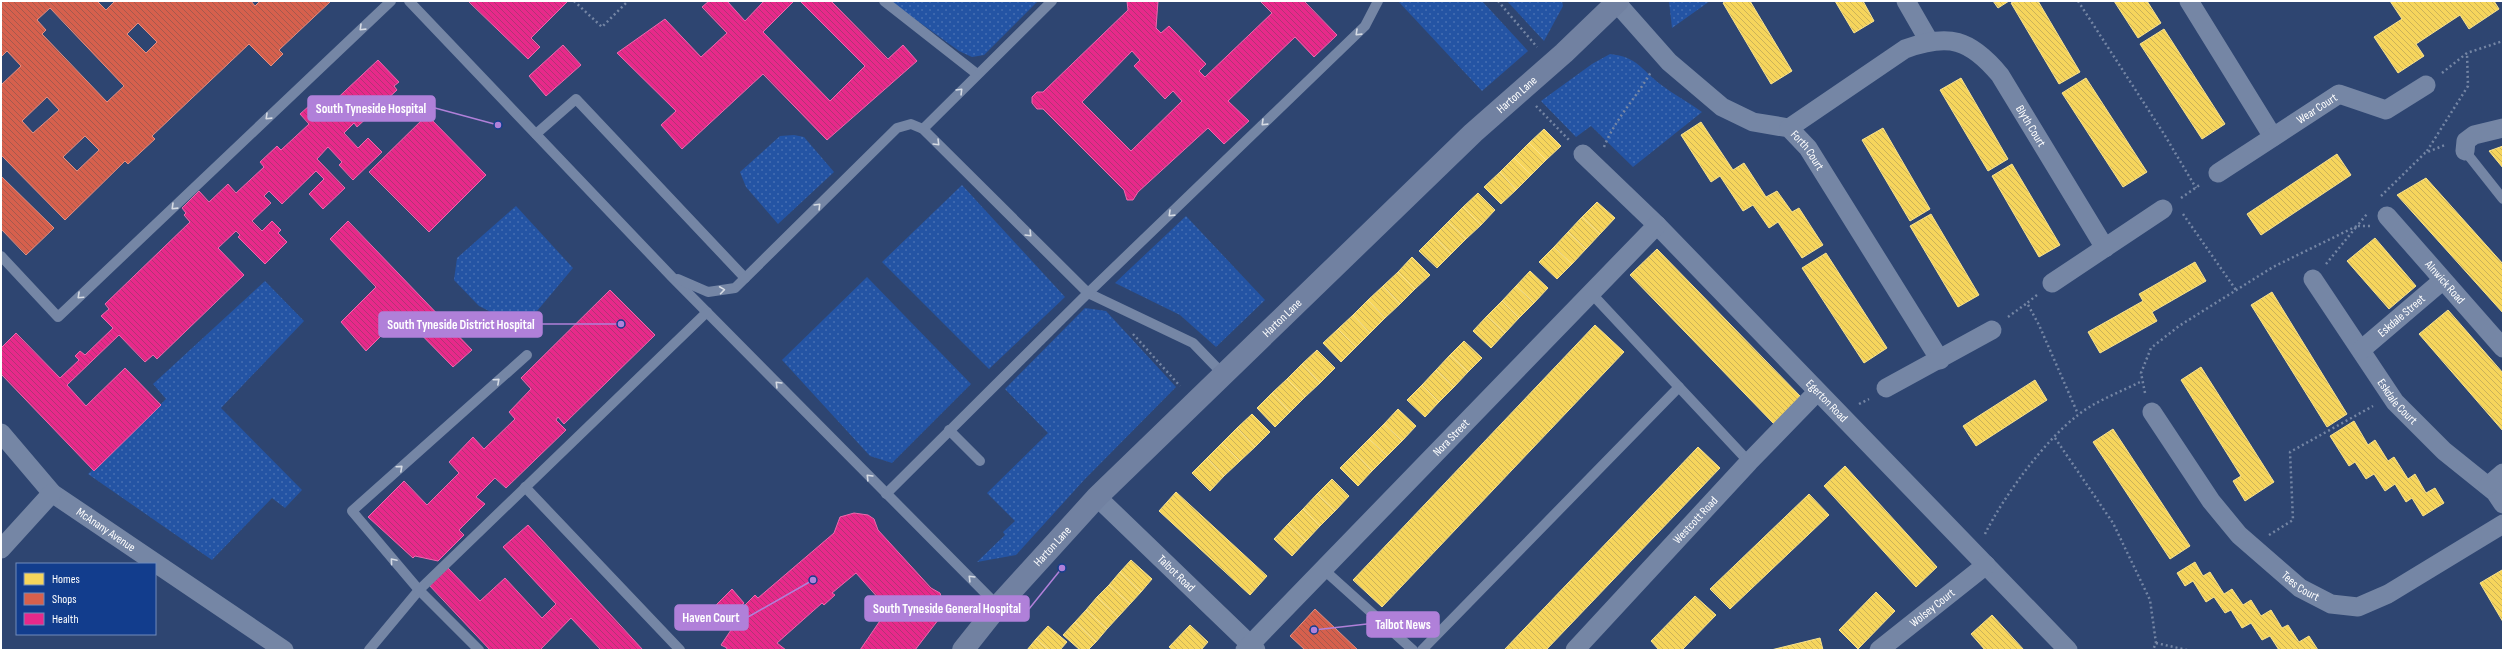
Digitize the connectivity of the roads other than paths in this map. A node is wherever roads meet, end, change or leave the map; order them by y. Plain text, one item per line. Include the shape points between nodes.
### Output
1 (391, 1) edge
2 (410, 1) edge
3 (884, 1) edge
4 (1052, 1) edge
5 (1378, 1) edge
6 (1616, 1) edge
7 (1906, 1) edge
8 (2189, 1) edge
9 (1929, 41) junction
10 (977, 74) junction
11 (2426, 86) road end
12 (1789, 128) junction
13 (2503, 128) edge
14 (923, 129) junction
15 (536, 134) junction
16 (2273, 137) junction
17 (2470, 143) joint
18 (1583, 154) road end
19 (2218, 173) road end
20 (2503, 199) edge
21 (2169, 206) road end
22 (2378, 209) road end
23 (1657, 225) junction
24 (2105, 248) junction
25 (1, 256) edge
26 (672, 277) junction
27 (745, 278) junction
28 (2313, 279) road end
29 (2442, 281) junction
30 (2052, 283) road end
31 (1088, 293) junction
32 (1591, 293) junction
33 (707, 312) junction
34 (1992, 330) dead end
35 (2503, 348) edge
36 (2361, 350) junction
37 (527, 355) dead end
38 (1940, 360) junction
39 (1223, 374) junction
40 (1679, 387) junction
41 (1886, 388) road end
42 (1817, 392) junction
43 (2152, 412) road end
44 (949, 430) junction
45 (1, 433) edge
46 (980, 461) dead end
47 (1749, 462) junction
48 (2503, 473) edge
49 (2488, 486) junction
50 (525, 487) junction
51 (52, 493) junction
52 (886, 494) junction
53 (1097, 497) junction
54 (2503, 504) edge
55 (2503, 524) edge
56 (1, 549) edge
57 (1981, 560) junction
58 (155, 563) edge
59 (156, 563) edge
60 (1323, 569) junction
61 (419, 590) junction
62 (998, 606) junction
63 (1250, 648) edge
64 (284, 650) edge
65 (369, 650) edge
66 (480, 650) edge
67 (680, 650) edge
68 (962, 650) edge
69 (1414, 650) edge
70 (1422, 650) edge
71 (1575, 650) edge
72 (1879, 650) edge
73 (2068, 650) edge

1 -> 25 lane via 58,317
2 - 15 lane
3 - 10 lane
4 - 10 lane
5 -> 31 lane via 1365,26
6 - 12 street, Forth Court via 1662,54 1722,107 1753,122
6 - 39 street, Harton Lane via 1564,53 1473,133
7 - 9 street
8 - 16 street
9 - 12 street, Blyth Court via 1905,49 1882,63
9 - 24 street, Blyth Court via 1947,40 1968,45 1996,70
14 -> 10 lane
11 - 16 street, Wear Court via 2386,110 2338,94
12 - 38 street, Forth Court via 1808,148
13 - 17 street
27 -> 14 lane via 897,128 911,124
14 -> 31 lane
15 - 26 lane
15 - 27 lane via 576,99
16 - 19 street, Wear Court
17 - 20 lane
18 - 23 street, Egerton Road
21 - 24 street
22 - 29 street, Alnwick Road
23 - 32 street, Nora Street
23 - 42 street, Egerton Road
24 - 30 street
26 -> 27 lane via 708,292 735,288
26 - 33 lane
28 - 36 street, Eskdale Court
29 - 35 street, Alnwick Road
29 - 36 street, Eskdale Street
31 - 39 lane via 1193,343
31 - 44 lane
32 - 40 lane
32 - 60 street, Nora Street
33 - 50 lane
52 -> 33 lane
34 - 38 street
36 - 49 street, Eskdale Court via 2391,396 2444,451
61 -> 37 lane via 352,511
38 - 41 street
39 - 53 street, Harton Lane
40 - 47 lane
40 - 70 lane
42 - 47 street, Westcott Road
42 - 57 street, Egerton Road
43 - 55 street, Tees Court via 2211,501 2252,546 2300,588 2331,604 2358,606 2388,594
44 - 46 lane
44 - 52 lane
45 - 51 street, McAnany Avenue
47 - 71 street, Westcott Road
48 - 49 street
49 - 54 street, Eskdale Court
50 - 61 lane
50 - 67 lane
51 - 56 street
51 - 58 street, McAnany Avenue
62 -> 52 lane
53 - 62 street, Harton Lane
53 - 63 street, Talbot Road
57 - 72 street, Wolsey Court
57 - 73 street, Egerton Road
59 - 64 street, McAnany Avenue
60 - 63 street, Nora Street
60 - 69 lane
61 - 65 lane
61 - 66 lane
62 - 68 street, Harton Lane

